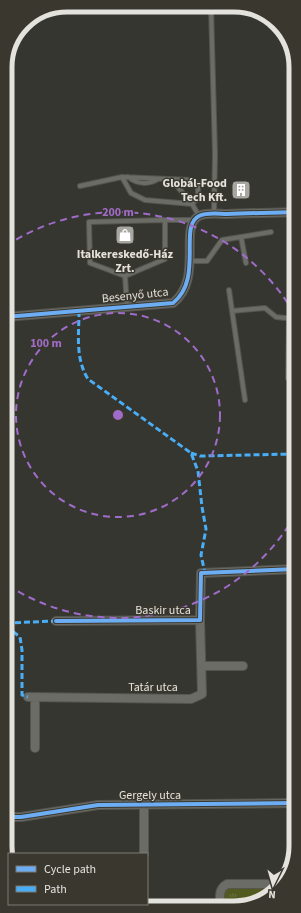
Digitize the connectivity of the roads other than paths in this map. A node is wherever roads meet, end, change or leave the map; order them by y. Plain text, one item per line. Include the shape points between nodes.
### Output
1 (211, 12) edge
2 (122, 177) junction
3 (172, 180) junction
4 (80, 186) dead end
5 (192, 204) junction
6 (289, 212) edge
7 (214, 214) junction
8 (197, 218) junction
9 (165, 220) junction
10 (271, 232) dead end
11 (241, 237) junction
12 (191, 262) junction
13 (246, 263) dead end
14 (125, 276) junction
15 (229, 290) dead end
16 (127, 307) junction
17 (232, 311) junction
18 (12, 317) edge
19 (289, 318) joint
20 (289, 378) edge
21 (246, 400) dead end
22 (289, 569) edge
23 (200, 620) junction
24 (56, 621) dead end
25 (202, 666) junction
26 (243, 666) dead end
27 (35, 748) dead end
28 (289, 803) edge
29 (144, 805) junction
30 (12, 817) edge
31 (144, 853) edge
32 (271, 886) edge
33 (220, 901) edge

1 - 7 lane
2 - 3 lane
2 - 4 lane
2 - 5 lane via 131,193 145,200
3 - 5 lane
3 - 5 lane via 191,180 198,185 198,198
5 - 8 lane
6 - 7 street
7 - 8 street
8 - 9 lane
8 - 12 street, Besenyő utca via 189,238
9 - 14 lane via 165,259
9 - 14 lane via 90,222 90,263
10 - 11 lane
11 - 12 lane via 222,240 208,261
11 - 13 lane
12 - 16 street, Besenyő utca via 185,289 173,303
14 - 16 lane
15 - 17 lane
16 - 18 street, Besenyő utca
17 - 19 lane via 266,308 276,317
17 - 21 lane
19 - 20 lane
22 - 23 street, Baskir utca via 201,573
23 - 24 street, Baskir utca
23 - 25 street, Tatár utca
25 - 26 street
25 - 27 street, Tatár utca via 202,694 190,699 32,698
28 - 29 street, Gergely utca
29 - 30 street, Gergely utca via 98,805
29 - 31 street
32 - 33 street via 227,884 220,891

